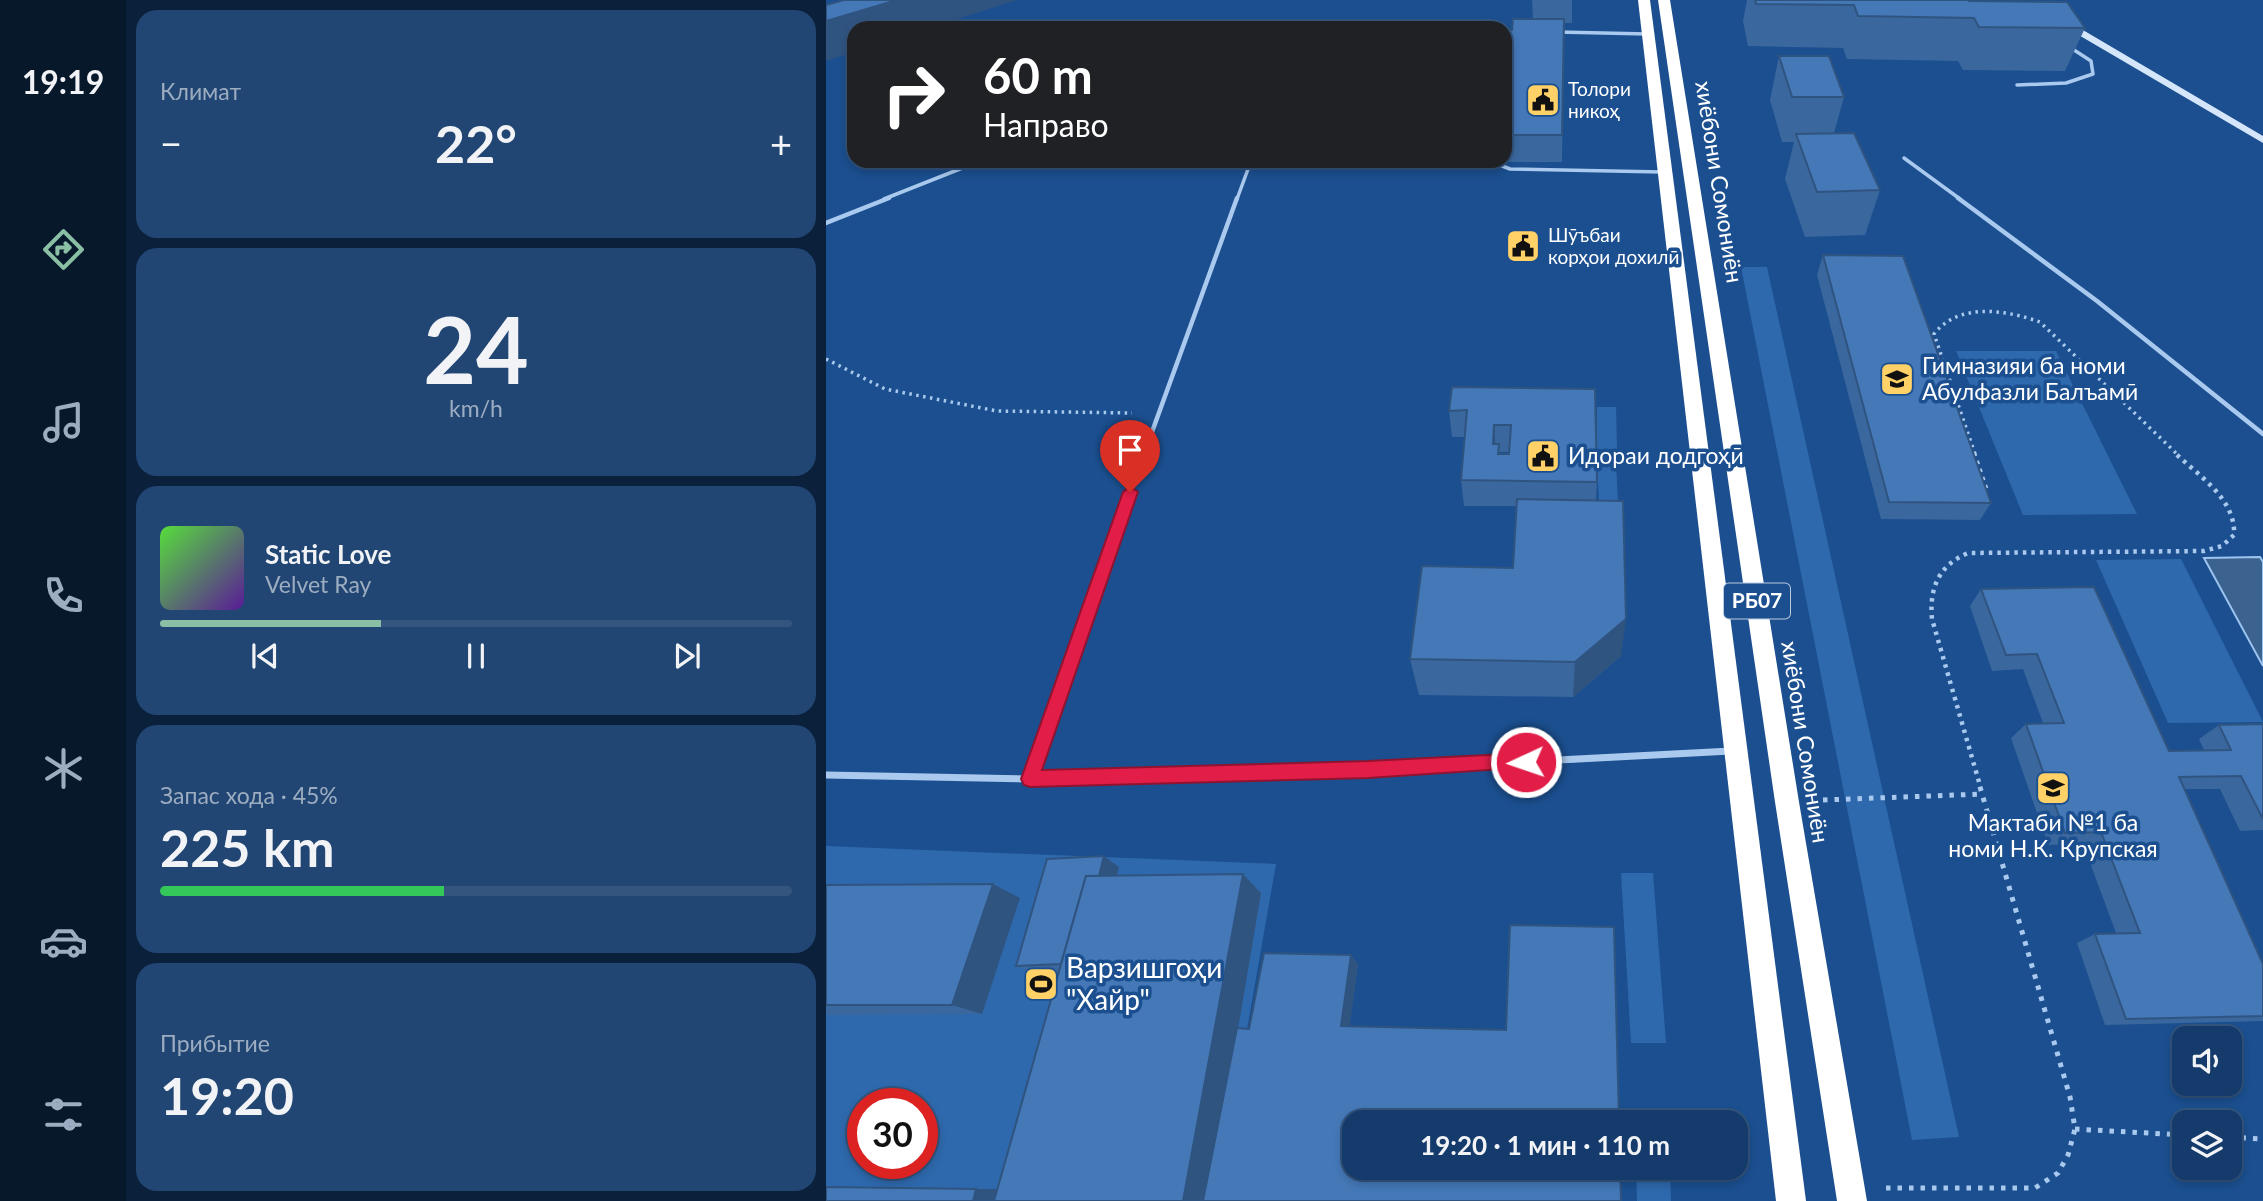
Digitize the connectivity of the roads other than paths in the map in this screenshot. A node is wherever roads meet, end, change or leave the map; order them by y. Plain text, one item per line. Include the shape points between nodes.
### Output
1 (1644, 0) edge
2 (1664, 0) edge
3 (2057, 18) edge
4 (1555, 32) edge
5 (1648, 34) junction
6 (2062, 42) edge
7 (2017, 85) dead end
8 (2263, 140) edge
9 (1904, 158) dead end
10 (963, 168) edge
11 (1248, 168) edge
12 (1507, 168) edge
13 (1665, 172) junction
14 (826, 223) edge
15 (2263, 434) edge
16 (1735, 750) junction
17 (826, 775) edge
18 (1030, 779) junction
19 (1851, 1194) edge
20 (1791, 1201) edge

1 - 5 highway, РБ07
2 - 19 highway, хиёбони Сомониён / РБ07
3 - 8 street
4 - 5 lane
5 - 13 highway, РБ07
6 - 7 lane via 2091,61 2093,74 2066,83
9 - 15 lane via 2097,301
10 - 14 lane
11 - 18 lane
12 - 13 lane
13 - 16 highway, РБ07
16 - 18 street via 1368,770
16 - 20 highway, РБ07
17 - 18 street

